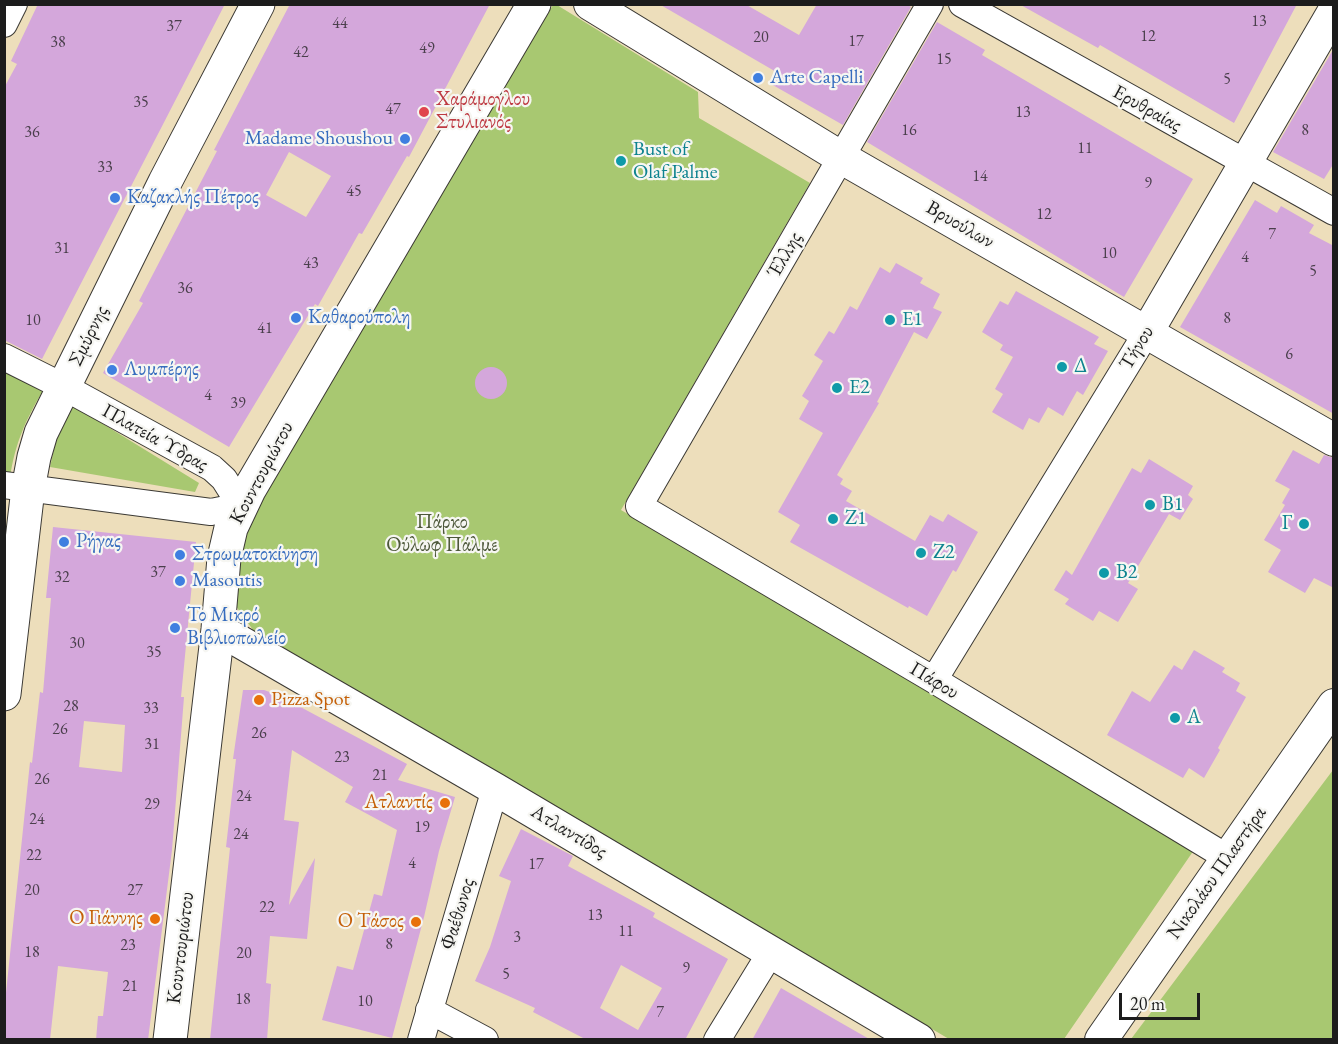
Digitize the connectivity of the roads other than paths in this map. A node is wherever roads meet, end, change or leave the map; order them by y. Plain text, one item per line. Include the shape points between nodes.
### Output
1 (14, 4) edge
2 (258, 4) edge
3 (534, 4) edge
4 (590, 4) edge
5 (930, 4) edge
6 (962, 4) edge
7 (1334, 11) edge
8 (4, 24) edge
9 (842, 158) junction
10 (1244, 164) junction
11 (1334, 212) edge
12 (1147, 332) junction
13 (4, 357) edge
14 (64, 387) junction
15 (1334, 440) edge
16 (16, 487) edge
17 (241, 506) junction
18 (639, 506) joint
19 (218, 629) junction
20 (934, 680) junction
21 (4, 694) edge
22 (1334, 705) edge
23 (495, 789) junction
24 (1228, 858) junction
25 (771, 952) junction
26 (429, 1010) junction
27 (170, 1040) edge
28 (422, 1040) edge
29 (485, 1040) edge
30 (717, 1040) edge
31 (919, 1040) edge
32 (1101, 1040) edge

1 - 8 street
2 - 14 main road, Σμύρνης
3 - 17 main road, Κουντουριώτου
4 - 9 street, Βρυούλων
5 - 9 street, Έλλης
6 - 10 street, Ερυθραίας
7 - 10 street, Τήνου
9 - 12 street, Βρυούλων
9 - 18 street, Έλλης
10 - 11 street, Ερυθραίας
10 - 12 street, Τήνου
12 - 15 street, Βρυούλων
12 - 20 street, Τήνου
13 - 14 street, Πλατεία Ύδρας
14 - 16 main road, Σμύρνης via 40,433 34,457
14 - 17 street, Πλατεία Ύδρας via 212,468
16 - 17 street via 211,512
16 - 21 main road, Σμύρνης
17 - 19 main road, Κουντουριώτου via 224,558
18 - 20 street, Πάφου
19 - 23 street, Ατλαντίδος
19 - 27 main road, Κουντουριώτου
20 - 24 street, Πάφου
22 - 24 street, Νικολάου Πλαστήρα
23 - 25 street, Ατλαντίδος
23 - 26 street, Φαέθωνος
24 - 32 street, Νικολάου Πλαστήρα
25 - 30 street
25 - 31 street, Ατλαντίδος
26 - 28 street, Φαέθωνος
26 - 29 street

